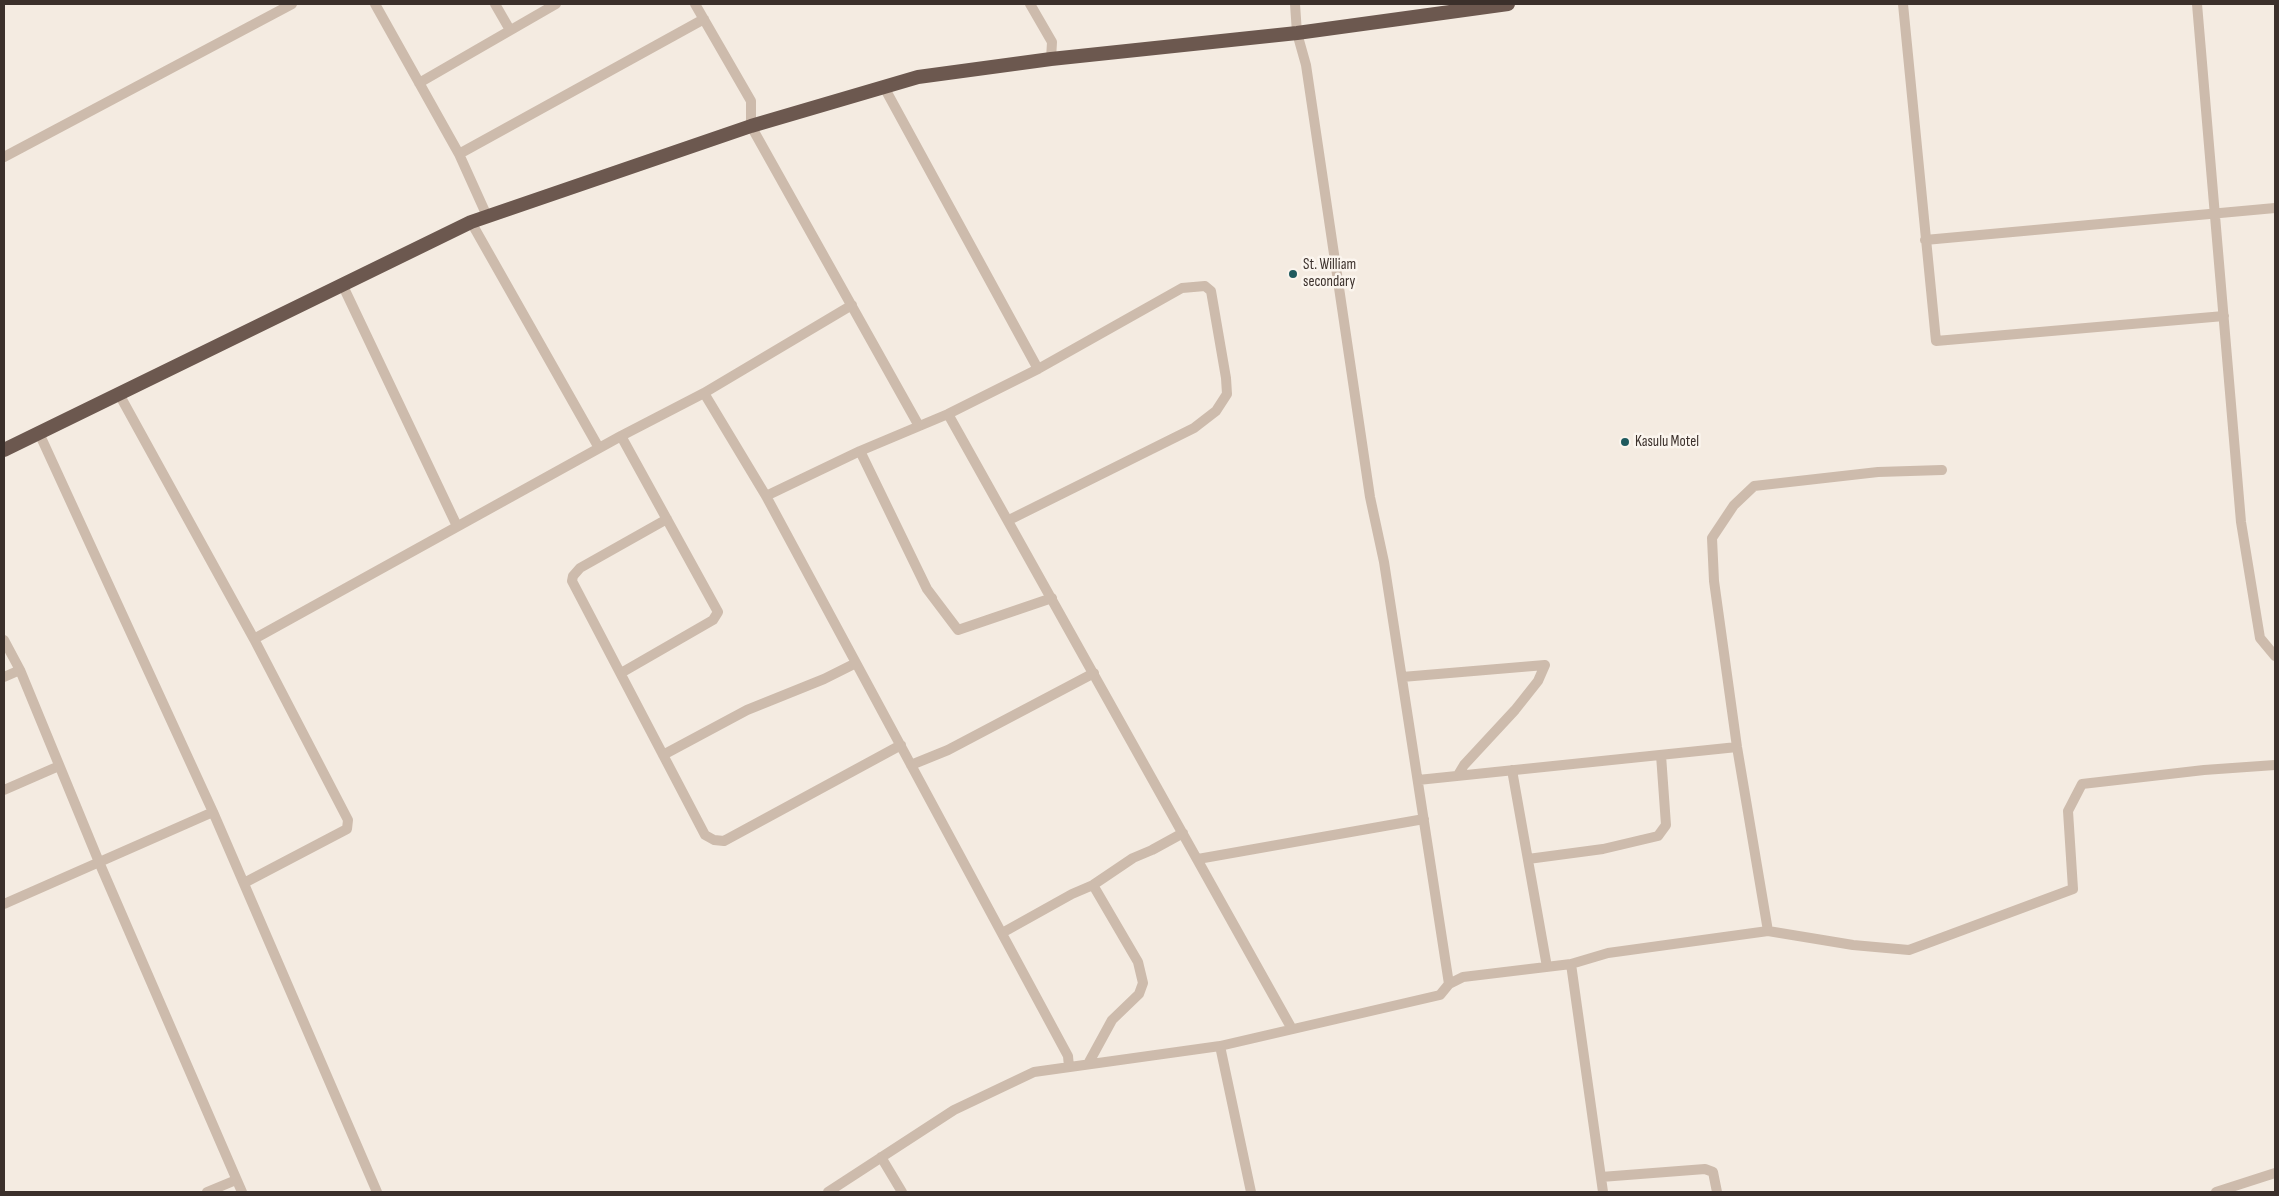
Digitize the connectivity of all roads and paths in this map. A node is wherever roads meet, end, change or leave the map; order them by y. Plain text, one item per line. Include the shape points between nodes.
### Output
1 (292, 4) edge
2 (375, 4) edge
3 (495, 4) edge
4 (556, 4) edge
5 (695, 4) edge
6 (1030, 4) edge
7 (1295, 4) edge
8 (1508, 4) edge
9 (1903, 4) edge
10 (2197, 4) edge
11 (704, 19) junction
12 (510, 30) junction
13 (1297, 33) junction
14 (1051, 59) junction
15 (419, 83) junction
16 (884, 87) junction
17 (751, 126) junction
18 (459, 154) junction
19 (4, 157) edge
20 (2275, 208) edge
21 (2214, 212) junction
22 (487, 216) junction
23 (471, 222) junction
24 (1925, 240) junction
25 (342, 284) junction
26 (852, 305) junction
27 (2224, 316) junction
28 (1038, 369) junction
29 (704, 393) junction
30 (119, 394) junction
31 (948, 414) junction
32 (919, 426) junction
33 (39, 433) junction
34 (621, 436) junction
35 (599, 448) junction
36 (4, 450) edge
37 (860, 450) junction
38 (1942, 470) dead end
39 (766, 496) junction
40 (667, 519) junction
41 (1008, 520) junction
42 (458, 526) junction
43 (1052, 598) junction
44 (254, 639) junction
45 (4, 640) edge
46 (2271, 646) edge
47 (2275, 656) edge
48 (856, 663) junction
49 (20, 670) junction
50 (1094, 673) junction
51 (621, 674) junction
52 (4, 677) edge
53 (1402, 677) junction
54 (901, 746) junction
55 (1737, 747) junction
56 (663, 755) junction
57 (1661, 755) junction
58 (911, 765) junction
59 (2275, 765) edge
60 (59, 766) junction
61 (1512, 770) junction
62 (1458, 776) junction
63 (1418, 780) junction
64 (4, 790) edge
65 (213, 812) junction
66 (1424, 819) junction
67 (1183, 833) junction
68 (1528, 859) junction
69 (1198, 860) junction
70 (99, 862) junction
71 (244, 883) junction
72 (1093, 885) junction
73 (4, 904) edge
74 (1768, 931) junction
75 (1002, 933) junction
76 (1571, 964) junction
77 (1547, 967) junction
78 (1449, 984) junction
79 (1292, 1029) junction
80 (1220, 1046) junction
81 (1088, 1064) junction
82 (1069, 1067) junction
83 (881, 1157) junction
84 (2275, 1173) edge
85 (1601, 1177) junction
86 (236, 1180) junction
87 (207, 1192) edge
88 (242, 1192) edge
89 (377, 1192) edge
90 (828, 1192) edge
91 (902, 1192) edge
92 (1251, 1192) edge
93 (1603, 1192) edge
94 (1717, 1192) edge
95 (2216, 1192) edge

1 - 19 street
2 - 15 street
3 - 12 street
4 - 12 street
5 - 11 street
6 - 14 street via 1052,42
7 - 13 street
8 - 13 highway
9 - 24 street
10 - 21 street
11 - 17 street via 751,102
11 - 18 street
12 - 15 street
13 - 14 highway
13 - 53 street via 1306,65 1370,497
14 - 16 highway via 918,77
15 - 18 street
16 - 17 highway
16 - 28 street
17 - 22 highway
17 - 26 street
18 - 22 street
20 - 21 street
21 - 24 street
21 - 27 street
22 - 23 highway
23 - 25 highway
23 - 35 street
24 - 27 street via 1936,341
25 - 30 highway
25 - 42 street
26 - 29 street
26 - 32 street
27 - 46 street via 2241,522 2260,638
28 - 31 street
28 - 41 street via 1182,288 1206,286 1211,291 1227,394 1216,411 1194,428
29 - 34 street
29 - 39 street
30 - 33 highway
30 - 44 street
31 - 32 street
31 - 41 street
32 - 37 street
33 - 36 highway
33 - 65 street
34 - 35 street
34 - 40 street
35 - 42 street
37 - 39 street
37 - 43 street via 927,589 958,630
38 - 55 street via 1878,472 1754,486 1734,504 1712,538 1714,580
39 - 48 street
40 - 51 street via 580,568 573,576 572,581
40 - 51 street via 718,612 713,620
41 - 43 street
42 - 44 street
43 - 50 street
44 - 71 street via 348,820 346,829
45 - 49 street
46 - 47 street
48 - 54 street
48 - 56 street via 747,710
49 - 52 street
49 - 60 street
50 - 58 street via 948,750
50 - 67 street
51 - 56 street
53 - 62 street via 1544,665 1538,681
53 - 63 street
54 - 56 street via 724,841 705,835
54 - 58 street
55 - 57 street
55 - 74 street
57 - 61 street
57 - 68 street via 1666,825 1658,836 1603,849
58 - 75 street
59 - 74 street via 2082,784 2068,811 2073,889 1909,950 1853,945
60 - 64 street
60 - 70 street
61 - 62 street
61 - 68 street
62 - 63 street
63 - 66 street
65 - 70 street
65 - 71 street
66 - 69 street
66 - 78 street
67 - 69 street
67 - 72 street via 1133,858
68 - 77 street
69 - 79 street
70 - 73 street
70 - 86 street
71 - 89 street
72 - 75 street
72 - 81 street via 1138,962 1144,983 1139,994 1112,1020
74 - 76 street via 1608,953
75 - 82 street via 1068,1056
76 - 77 street
76 - 85 street
77 - 78 street via 1463,977
78 - 79 street via 1440,995
79 - 80 street
80 - 81 street
80 - 92 street
81 - 82 street
82 - 83 street via 1034,1072 954,1110
83 - 90 street
83 - 91 street
84 - 95 street
85 - 93 street
85 - 94 street via 1705,1169 1713,1172
86 - 87 street
86 - 88 street

